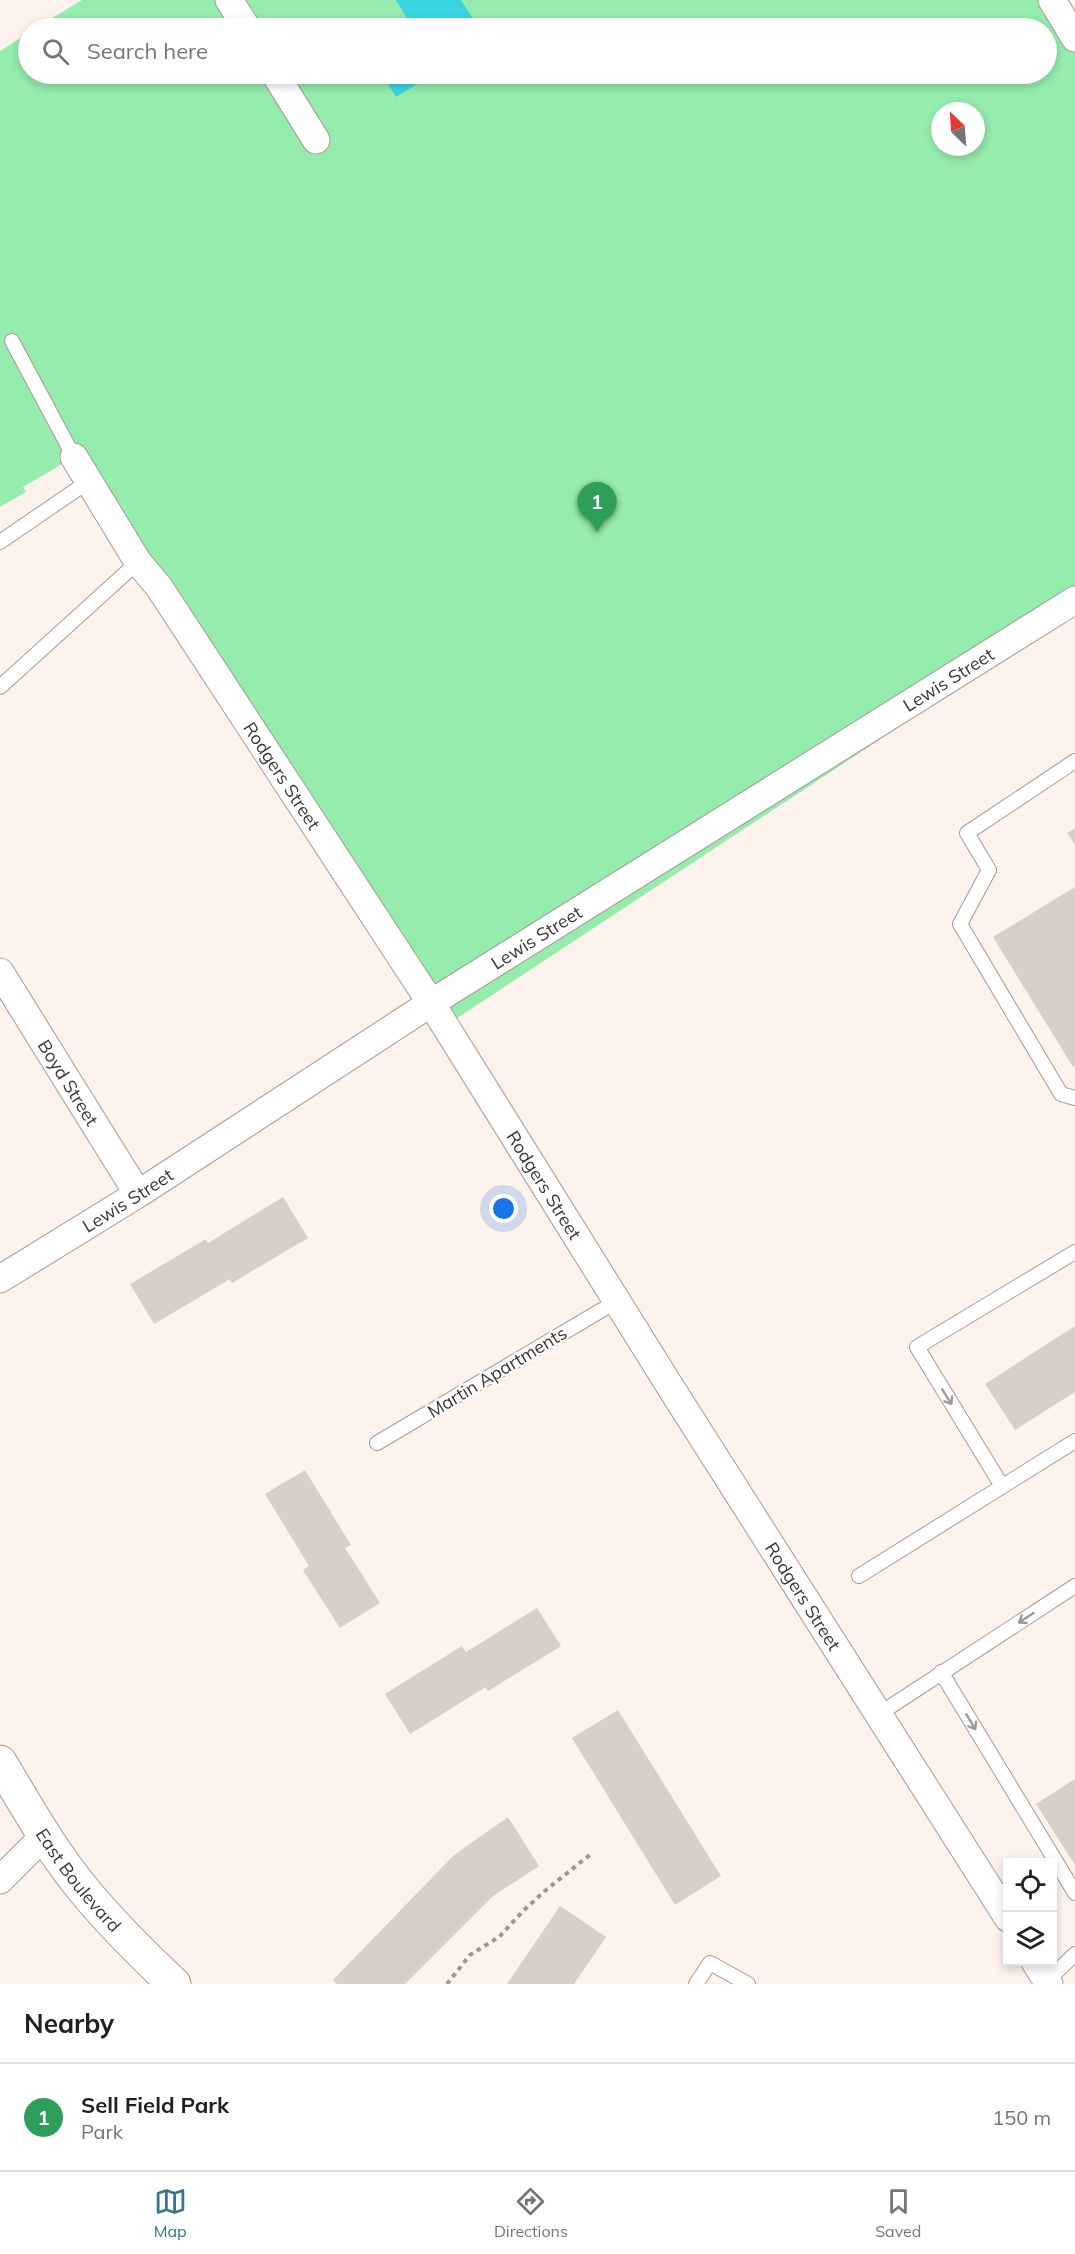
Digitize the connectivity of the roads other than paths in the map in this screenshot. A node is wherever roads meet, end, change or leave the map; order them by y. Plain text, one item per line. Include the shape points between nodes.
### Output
1 (229, 0) edge
2 (1052, 0) edge
3 (241, 18) edge
4 (1075, 38) edge
5 (281, 84) edge
6 (316, 140) dead end
7 (12, 341) dead end
8 (74, 457) joint
9 (89, 481) junction
10 (0, 542) edge
11 (138, 562) junction
12 (1073, 605) edge
13 (0, 687) edge
14 (1075, 761) edge
15 (0, 972) edge
16 (431, 1003) junction
17 (1075, 1098) edge
18 (138, 1194) junction
19 (1075, 1252) edge
20 (0, 1279) edge
21 (617, 1301) junction
22 (1075, 1441) edge
23 (377, 1443) dead end
24 (1002, 1486) junction
25 (859, 1576) dead end
26 (1075, 1587) edge
27 (941, 1672) junction
28 (879, 1714) junction
29 (0, 1762) edge
30 (45, 1835) junction
31 (0, 1880) edge
32 (1075, 1893) edge
33 (1004, 1912) edge
34 (1075, 1954) edge
35 (1044, 1975) edge
36 (174, 1984) edge
37 (696, 1984) edge
38 (748, 1984) edge

1 - 3 street
2 - 4 street
5 - 6 street
7 - 8 lane
8 - 9 street, Rodgers Street
9 - 10 lane
9 - 11 street, Rodgers Street
11 - 13 lane
11 - 16 street, Rodgers Street via 159,587
12 - 16 street, Lewis Street
14 - 17 lane via 967,833 989,870 960,924 1061,1094
15 - 18 street, Boyd Street
16 - 18 street, Lewis Street
16 - 21 street, Rodgers Street
18 - 20 street, Lewis Street
19 -> 24 lane via 916,1347
21 - 23 lane, Martin Apartments
21 - 28 street, Rodgers Street
22 - 24 lane
24 - 25 lane
26 -> 27 lane
27 - 28 lane
27 -> 32 lane
28 - 33 street, Rodgers Street
29 - 30 street, East Boulevard
30 - 31 street
30 - 36 street, East Boulevard via 86,1892
34 - 35 lane
37 - 38 lane via 710,1963

